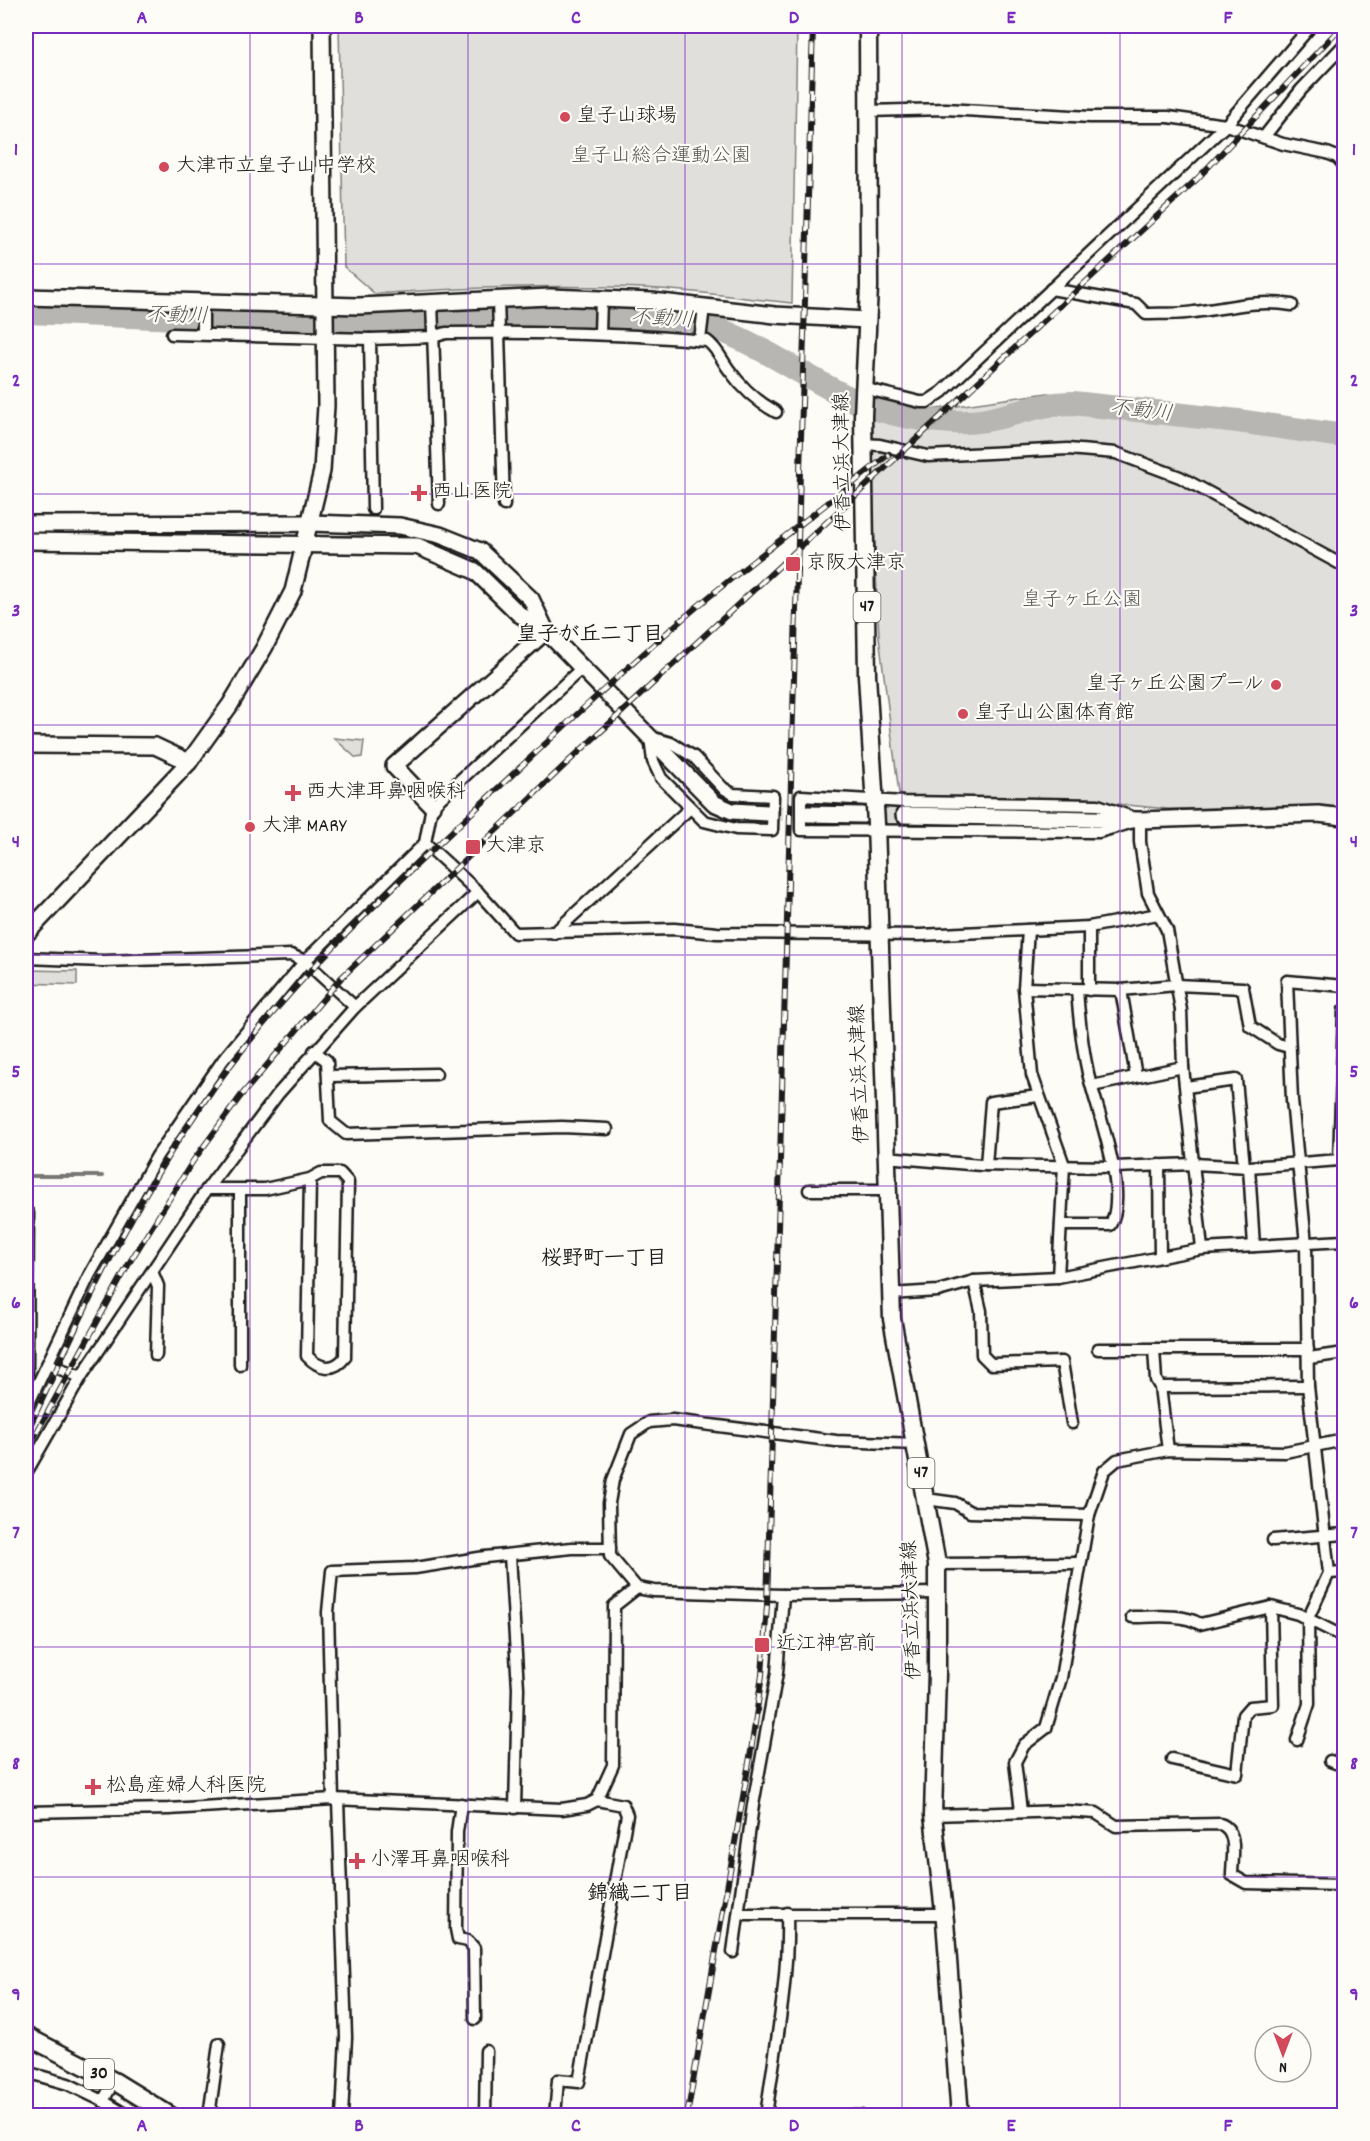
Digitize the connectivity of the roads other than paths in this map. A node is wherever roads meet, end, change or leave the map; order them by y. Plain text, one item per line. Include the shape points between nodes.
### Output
1 (322, 26) edge
2 (868, 26) edge
3 (1311, 26) edge
4 (1344, 45) edge
5 (867, 111) junction
6 (1226, 124) junction
7 (1264, 137) junction
8 (1344, 165) edge
9 (1052, 290) junction
10 (26, 297) edge
11 (498, 298) junction
12 (601, 300) junction
13 (203, 302) junction
14 (432, 303) junction
15 (1293, 305) dead end
16 (704, 307) junction
17 (326, 310) junction
18 (867, 320) junction
19 (500, 332) junction
20 (600, 332) junction
21 (172, 334) dead end
22 (203, 334) junction
23 (433, 336) junction
24 (326, 338) junction
25 (370, 339) junction
26 (700, 340) junction
27 (863, 389) junction
28 (776, 412) dead end
29 (863, 444) junction
30 (439, 504) dead end
31 (504, 505) dead end
32 (373, 509) dead end
33 (310, 522) junction
34 (26, 524) edge
35 (26, 541) edge
36 (304, 544) junction
37 (1344, 566) edge
38 (546, 631) junction
39 (582, 668) junction
40 (650, 737) junction
41 (26, 745) edge
42 (189, 762) junction
43 (432, 806) junction
44 (689, 808) junction
45 (768, 813) tunnel mouth
46 (808, 814) tunnel mouth
47 (873, 815) junction
48 (904, 815) tunnel mouth
49 (1344, 817) edge
50 (1140, 820) junction
51 (425, 843) junction
52 (478, 892) junction
53 (1158, 914) junction
54 (1089, 927) junction
55 (1028, 930) junction
56 (554, 933) junction
57 (26, 934) edge
58 (878, 934) junction
59 (26, 958) edge
60 (305, 961) junction
61 (1176, 985) junction
62 (1344, 986) edge
63 (1024, 988) junction
64 (1077, 990) junction
65 (1089, 990) junction
66 (1121, 990) junction
67 (356, 1007) junction
68 (1344, 1010) edge
69 (1289, 1047) junction
70 (314, 1051) junction
71 (1183, 1067) junction
72 (436, 1074) dead end
73 (330, 1076) junction
74 (1136, 1076) junction
75 (1092, 1086) junction
76 (1186, 1088) junction
77 (1038, 1096) junction
78 (1342, 1099) edge
79 (607, 1129) dead end
80 (885, 1157) junction
81 (1298, 1162) junction
82 (1194, 1164) junction
83 (986, 1165) junction
84 (1159, 1165) junction
85 (1064, 1166) junction
86 (1114, 1167) junction
87 (1246, 1167) junction
88 (310, 1179) junction
89 (207, 1189) junction
90 (240, 1190) junction
91 (809, 1190) dead end
92 (886, 1190) junction
93 (26, 1213) edge
94 (1061, 1225) junction
95 (1344, 1241) edge
96 (1306, 1244) junction
97 (1254, 1246) junction
98 (1202, 1249) junction
99 (1160, 1257) junction
100 (153, 1274) junction
101 (1058, 1277) junction
102 (974, 1281) junction
103 (890, 1294) junction
104 (28, 1296) edge
105 (1098, 1349) dead end
106 (1154, 1349) junction
107 (1344, 1353) edge
108 (1309, 1354) junction
109 (156, 1355) dead end
110 (48, 1364) junction
111 (240, 1365) dead end
112 (26, 1372) edge
113 (81, 1377) junction
114 (41, 1378) junction
115 (1308, 1386) junction
116 (1160, 1387) junction
117 (26, 1409) edge
118 (1072, 1423) dead end
119 (1344, 1440) edge
120 (916, 1444) junction
121 (1317, 1447) junction
122 (1168, 1450) junction
123 (26, 1473) edge
124 (926, 1499) junction
125 (1089, 1515) junction
126 (1344, 1534) edge
127 (1327, 1535) junction
128 (1273, 1540) dead end
129 (610, 1548) junction
130 (510, 1555) junction
131 (1079, 1563) junction
132 (937, 1564) junction
133 (1329, 1572) junction
134 (1344, 1572) edge
135 (637, 1588) junction
136 (938, 1593) junction
137 (783, 1595) junction
138 (1271, 1607) junction
139 (1132, 1617) dead end
140 (1308, 1618) junction
141 (1344, 1637) edge
142 (1297, 1740) dead end
143 (1172, 1759) dead end
144 (1330, 1761) dead end
145 (1344, 1766) edge
146 (335, 1800) junction
147 (597, 1800) junction
148 (461, 1804) junction
149 (515, 1808) junction
150 (1021, 1811) junction
151 (26, 1812) edge
152 (933, 1815) junction
153 (1344, 1884) edge
154 (787, 1913) junction
155 (739, 1914) junction
156 (944, 1914) junction
157 (733, 1952) dead end
158 (475, 2019) dead end
159 (26, 2036) edge
160 (219, 2044) dead end
161 (486, 2051) dead end
162 (28, 2072) edge
163 (114, 2081) junction
164 (26, 2086) edge
165 (103, 2101) junction
166 (128, 2115) edge
167 (171, 2115) edge
168 (209, 2115) edge
169 (342, 2115) edge
170 (486, 2115) edge
171 (555, 2115) edge
172 (766, 2115) edge
173 (842, 2115) edge
174 (861, 2115) edge
175 (960, 2115) edge

1 - 17 street
2 - 5 main road, 伊香立浜大津線 / 47
3 - 6 street
4 - 7 street
5 - 6 street via 946,109 1168,117
5 - 18 main road, 伊香立浜大津線 / 47
6 - 7 street
6 - 9 street
7 - 8 street via 1327,153
9 - 15 street via 1136,304 1146,314 1193,313 1271,301
9 - 27 street via 927,402
10 - 13 street
11 - 12 street
11 - 14 street
11 - 19 street
12 - 16 street via 652,300
12 - 20 street
13 - 17 street
13 - 22 street
14 - 17 street
14 - 23 street
16 - 18 street
16 - 26 street
17 - 24 street
18 - 27 main road, 伊香立浜大津線 / 47
19 - 20 street
19 - 23 street
19 - 31 street
20 - 26 street
21 - 22 street
22 - 24 street
23 - 25 street
23 - 30 street
24 - 25 street
24 - 33 street via 322,471
25 - 32 street
26 - 28 street via 714,346 748,392
27 - 29 main road, 伊香立浜大津線 / 47
29 - 37 street via 880,444 928,456 1068,449 1116,453 1180,477
29 - 47 main road, 伊香立浜大津線 / 47
33 - 34 street
33 - 36 street
33 - 38 street via 400,526 440,535 480,551 531,599
35 - 36 street
36 - 38 street via 417,546 475,570 519,614
36 - 42 street via 293,591 264,648
38 - 39 street
38 - 43 street via 394,766
39 - 40 street
39 - 43 street
40 - 44 street via 653,761 661,777
40 - 44 street via 671,742 694,757 733,794 773,796 772,830 722,827 704,821
40 - 45 street via 714,803 732,811
41 - 42 street via 155,746
42 - 57 street
43 - 51 street
44 - 56 street
46 - 47 street
47 - 47 street via 801,796 801,830
47 - 50 street via 1099,832
47 - 50 street via 904,802 1098,805
47 - 58 main road, 伊香立浜大津線 / 47 via 880,878
48 - 50 street
49 - 50 street via 1318,814
50 - 53 street via 1148,893
51 - 52 street
51 - 60 street
52 - 56 street via 515,933
52 - 67 street
53 - 54 street
53 - 61 street via 1167,930
54 - 55 street
54 - 65 street
55 - 58 street
55 - 63 street
56 - 58 street via 674,929
58 - 80 main road, 伊香立浜大津線 / 47
59 - 60 street via 103,961 291,955
60 - 67 street
60 - 110 street via 223,1060 164,1146 89,1276
61 - 66 street
61 - 69 street via 1243,988 1250,1026
61 - 71 street
62 - 69 street via 1287,981
63 - 64 street
63 - 77 street via 1032,1075
64 - 65 street
64 - 75 street
65 - 66 street
66 - 74 street
67 - 70 street
68 - 78 street
69 - 81 street
70 - 73 street via 327,1061
70 - 89 street
71 - 74 street
71 - 76 street
72 - 73 street
73 - 79 street via 330,1121 346,1134
74 - 75 street
75 - 86 street
76 - 82 street
76 - 87 street via 1236,1080
77 - 83 street via 991,1102
77 - 85 street
78 - 81 street via 1339,1160
80 - 83 street
80 - 92 main road, 伊香立浜大津線 / 47
81 - 87 street
81 - 96 street
82 - 84 street
82 - 87 street
82 - 98 street
83 - 85 street
84 - 86 street
84 - 99 street
85 - 86 street
85 - 94 street
86 - 94 street via 1115,1218 1110,1225
87 - 97 street
88 - 88 street via 321,1173 340,1173 348,1182 345,1357 340,1365 330,1368 315,1365 307,1356
88 - 90 street via 286,1186
89 - 90 street
89 - 100 street
90 - 111 street
91 - 92 street
92 - 103 main road, 伊香立浜大津線 / 47
93 - 104 street
94 - 101 street
95 - 96 street
96 - 97 street
96 - 108 street
97 - 98 street
98 - 99 street
99 - 101 street
100 - 109 street via 158,1286
100 - 113 street
101 - 102 street
102 - 103 street via 938,1291
102 - 118 street via 981,1311 982,1355 990,1364 1062,1362
103 - 120 main road, 伊香立浜大津線 / 47
104 - 112 street
105 - 106 street
106 - 108 street
106 - 116 street
107 - 108 street
108 - 115 street
110 - 113 street
110 - 114 street
112 - 114 street
113 - 123 street
114 - 117 street
115 - 116 street
115 - 121 street
116 - 122 street
119 - 121 street
120 - 124 main road, 伊香立浜大津線 / 47
120 - 129 street via 837,1441 672,1420 649,1422 631,1434 613,1480
121 - 122 street via 1285,1452
121 - 127 street
122 - 125 street via 1117,1460 1104,1471
124 - 125 street via 956,1503 970,1512
124 - 132 main road, 伊香立浜大津線 / 47
125 - 131 street
126 - 127 street
127 - 128 street
127 - 133 street
129 - 130 street
129 - 135 street via 610,1556
130 - 146 street via 415,1568 332,1571 328,1612
130 - 149 street via 518,1688
131 - 132 street
131 - 150 street via 1060,1678 1046,1728 1024,1745 1015,1762
132 - 136 main road, 伊香立浜大津線 / 47
133 - 134 street
133 - 140 street
135 - 137 street
135 - 147 street via 614,1606 614,1757 609,1778
136 - 137 street
136 - 152 main road, 伊香立浜大津線 / 47
137 - 155 street via 777,1673 753,1805
138 - 139 street via 1200,1624 1169,1617
138 - 140 street
138 - 143 street via 1273,1705 1250,1707 1243,1715 1237,1774
140 - 141 street
140 - 142 street via 1310,1704
144 - 145 street
146 - 148 street
146 - 151 street
146 - 169 street via 346,2037
147 - 149 street via 574,1808
147 - 171 street via 623,1805 627,1815 579,2082 558,2080
148 - 149 street
148 - 158 street via 456,1929 458,1939 468,1941 474,1948
150 - 152 street
150 - 153 street via 1096,1813 1116,1826 1220,1824 1229,1828 1232,1835 1232,1875 1246,1883
152 - 156 main road, 伊香立浜大津線 / 47
154 - 155 street
154 - 156 street
154 - 172 street via 789,1957
155 - 157 street
156 - 175 main road, 伊香立浜大津線 / 47
159 - 163 main road, 30
160 - 168 street
161 - 170 street
162 - 164 street
162 - 165 street via 68,2084
163 - 165 street
163 - 167 main road, 30
165 - 166 street
173 - 174 street

